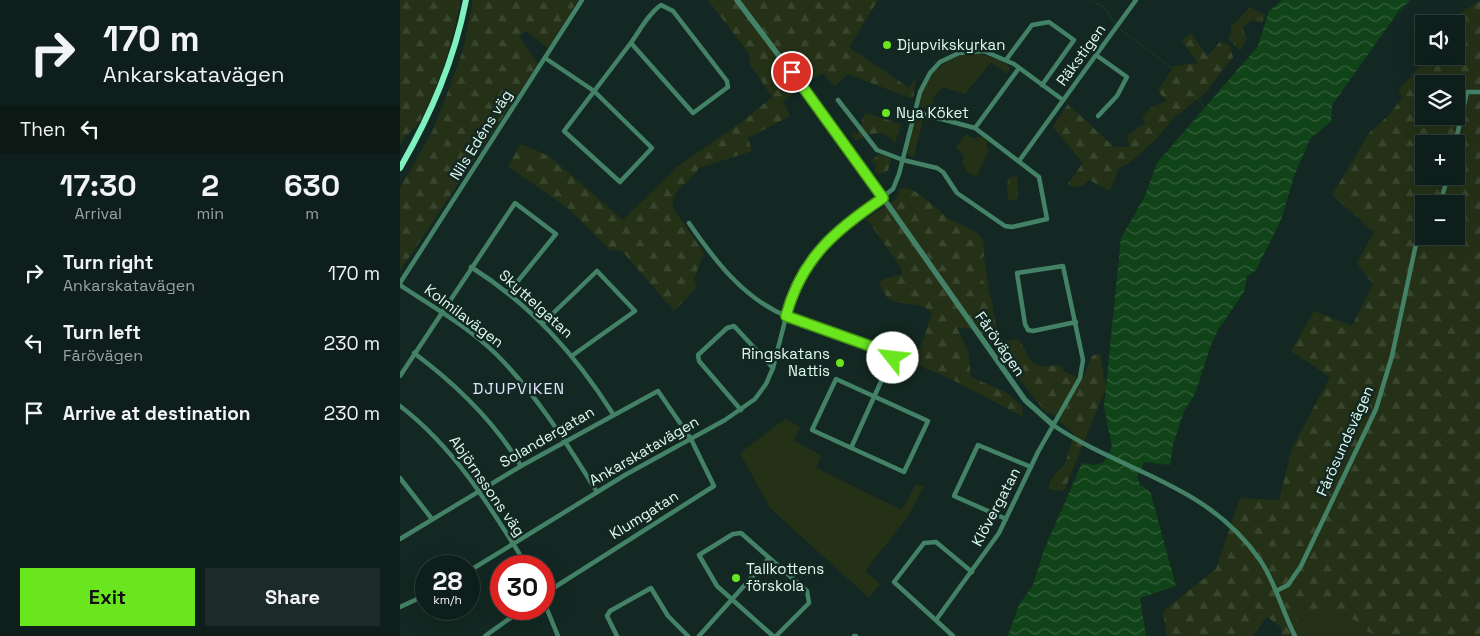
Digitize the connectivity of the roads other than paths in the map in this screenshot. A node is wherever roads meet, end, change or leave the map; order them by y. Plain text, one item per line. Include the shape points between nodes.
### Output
1 (466, 0) edge
2 (582, 0) edge
3 (737, 0) edge
4 (1136, 0) edge
5 (631, 43) junction
6 (1096, 55) junction
7 (545, 58) junction
8 (1006, 60) junction
9 (1020, 68) junction
10 (1042, 85) junction
11 (594, 91) junction
12 (1480, 92) edge
13 (838, 100) dead end
14 (1063, 100) junction
15 (915, 112) junction
16 (1098, 116) dead end
17 (975, 128) junction
18 (1457, 135) edge
19 (903, 160) junction
20 (1020, 161) junction
21 (400, 168) edge
22 (883, 198) junction
23 (689, 223) dead end
24 (1416, 245) edge
25 (471, 266) junction
26 (400, 284) edge
27 (509, 292) junction
28 (442, 311) junction
29 (786, 316) junction
30 (1076, 322) junction
31 (543, 323) junction
32 (414, 354) junction
33 (573, 355) junction
34 (774, 368) junction
35 (400, 376) edge
36 (875, 396) junction
37 (400, 406) edge
38 (741, 410) junction
39 (613, 414) junction
40 (1052, 425) junction
41 (691, 439) junction
42 (566, 442) junction
43 (851, 448) junction
44 (522, 466) junction
45 (1031, 467) junction
46 (400, 478) edge
47 (478, 492) junction
48 (597, 492) junction
49 (432, 519) junction
50 (1006, 519) junction
51 (400, 538) edge
52 (513, 544) junction
53 (520, 555) edge
54 (769, 558) junction
55 (480, 564) edge
56 (972, 572) junction
57 (555, 587) edge
58 (1276, 591) junction
59 (415, 600) edge
60 (731, 600) junction
61 (400, 607) edge
62 (507, 620) edge
63 (551, 620) edge
64 (936, 620) junction
65 (485, 636) edge
66 (558, 636) edge
67 (617, 636) edge
68 (688, 636) edge
69 (698, 636) edge
70 (775, 636) edge
71 (953, 636) edge
72 (1295, 636) edge

1 - 21 main road via 446,75
2 - 7 street, Nils Edéns väg
3 - 22 street, Fårövägen
4 - 6 street, Räkstigen
5 - 5 street via 655,9 667,6 728,87 693,113
5 - 11 street
6 - 14 street, Räkstigen
6 - 16 street via 1127,77 1117,96
7 - 11 street
7 - 26 street, Nils Edéns väg
8 - 9 street, Ankarskatavägen
8 - 10 street via 1032,25 1049,22 1062,31 1074,40
8 - 15 street, Ankarskatavägen via 984,51 969,51 940,62 920,92
9 - 10 street, Ankarskatavägen
9 - 17 street
10 - 14 street, Ankarskatavägen
11 - 11 street via 652,148 620,182 564,131
12 - 18 street via 1467,92
13 - 19 street via 877,150
14 - 20 street, Räkstigen
15 - 17 street
15 - 19 street, Ankarskatavägen
17 - 20 street
19 - 20 street via 944,172 957,193 997,221 1012,227 1048,219 1040,177
19 - 22 street, Ankarskatavägen via 893,189
22 - 29 street, Ankarskatavägen via 831,236 816,253 800,278
22 - 40 street, Fårövägen via 1025,400
23 - 29 street via 737,284
24 - 58 street, Fårösundsvägen via 1392,356 1376,409 1301,566 1288,585
25 - 27 street, Skyttelgatan
25 - 27 street via 515,202 556,234
25 - 28 street
26 - 28 street, Kolmilavägen
27 - 31 street, Skyttelgatan
28 - 32 street
28 - 42 street, Kolmilavägen via 495,353
29 - 34 street, Ankarskatavägen
29 - 36 street via 893,355
30 - 30 street, Klövergatan via 1064,266 1017,273 1028,330 1034,332
30 - 40 street, Klövergatan via 1083,360 1080,378
31 - 33 street, Skyttelgatan
31 - 33 street via 597,271 635,311
32 - 35 street
32 - 44 street via 464,394 489,420
33 - 39 street, Skyttelgatan
34 - 38 street, Ankarskatavägen via 755,399
34 - 38 street via 734,326 727,328 698,354 699,361
36 - 43 street
36 - 43 street via 836,379 812,430
36 - 43 street via 928,421 904,472
37 - 47 street, Abjörnssons väg via 436,436 461,465
38 - 41 street, Ankarskatavägen
39 - 41 street, Solandergatan via 658,391
39 - 42 street, Solandergatan
40 - 45 street, Klövergatan
40 - 58 street, Fårövägen via 1198,499 1232,526 1261,561
41 - 48 street, Ankarskatavägen
41 - 57 street, Klumgatan via 714,486
42 - 44 street, Solandergatan
42 - 48 street, Kolmilavägen
44 - 47 street, Solandergatan
45 - 50 street, Klövergatan
45 - 50 street via 978,445 969,461 954,496
46 - 49 street
47 - 49 street, Solandergatan
47 - 52 street, Abjörnssons väg
48 - 52 street, Ankarskatavägen
49 - 51 street, Solandergatan
50 - 56 street, Klövergatan
52 - 53 street, Abjörnssons väg
52 - 55 street, Ankarskatavägen
54 - 60 street
54 - 60 street via 741,533 733,534 699,555 717,586
54 - 70 street via 806,591 808,603
56 - 64 street, Klövergatan
56 - 64 street via 936,542 930,541 924,543 894,582
58 - 72 street, Fårövägen
59 - 61 street
60 - 69 street
60 - 70 street
62 - 65 street
63 - 66 street
64 - 71 street
67 - 68 street via 607,616 610,611 651,588 668,616

